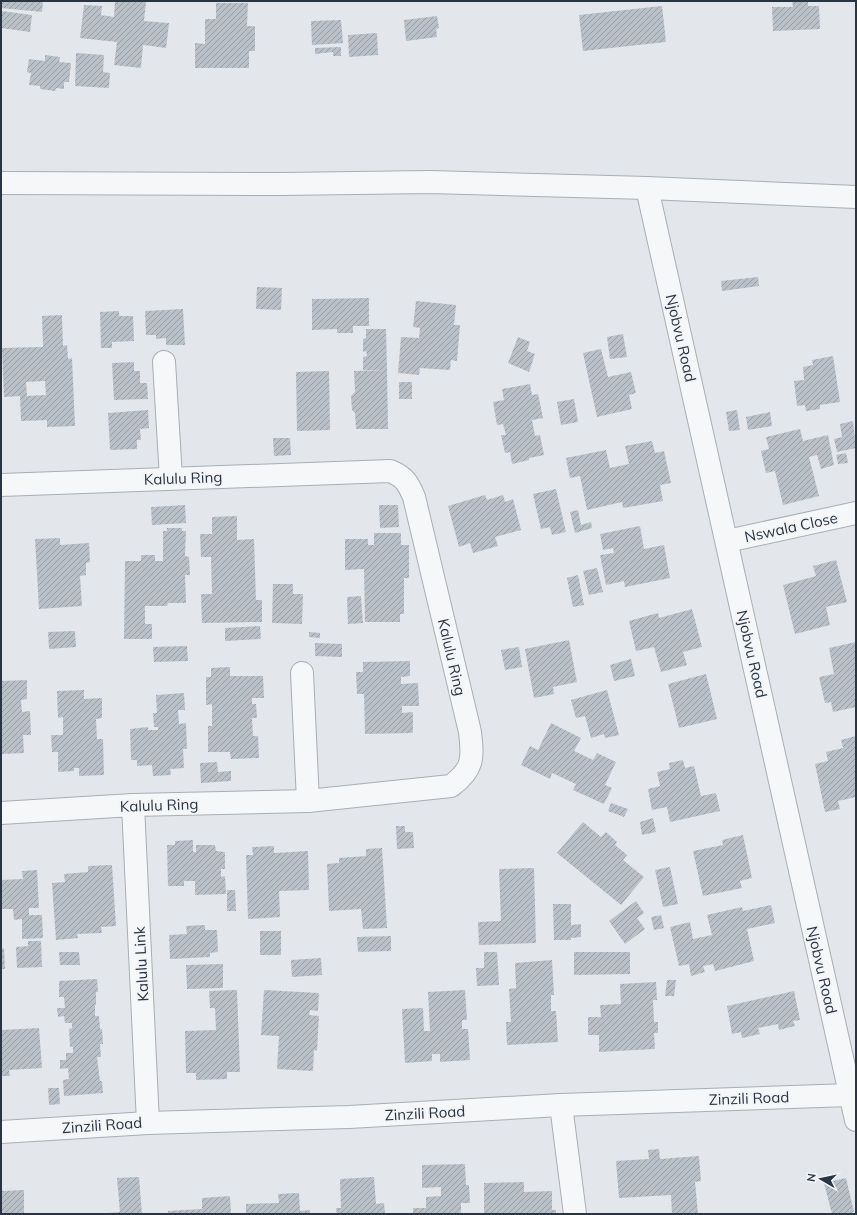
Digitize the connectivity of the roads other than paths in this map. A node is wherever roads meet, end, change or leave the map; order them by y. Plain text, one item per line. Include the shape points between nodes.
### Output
1 (1, 183) edge
2 (647, 188) junction
3 (856, 197) edge
4 (164, 362) dead end
5 (171, 478) junction
6 (1, 485) edge
7 (856, 513) edge
8 (727, 541) junction
9 (302, 673) dead end
10 (308, 801) junction
11 (133, 805) junction
12 (1, 813) edge
13 (850, 1095) junction
14 (561, 1104) junction
15 (856, 1120) edge
16 (148, 1122) junction
17 (1, 1132) edge
18 (575, 1214) edge

1 - 2 street via 430,182
2 - 3 street
2 - 8 street, Njobvu Road
4 - 5 street
5 - 6 street, Kalulu Ring
5 - 10 street, Kalulu Ring via 390,471 400,475 414,497 470,732 470,766 462,778 451,786
7 - 8 street, Nswala Close
8 - 13 street, Njobvu Road
9 - 10 street
10 - 11 street, Kalulu Ring
11 - 12 street, Kalulu Ring
11 - 16 street, Kalulu Link
13 - 14 street, Zinzili Road
13 - 15 street, Njobvu Road
14 - 16 street, Zinzili Road via 350,1117
14 - 18 street
16 - 17 street, Zinzili Road

